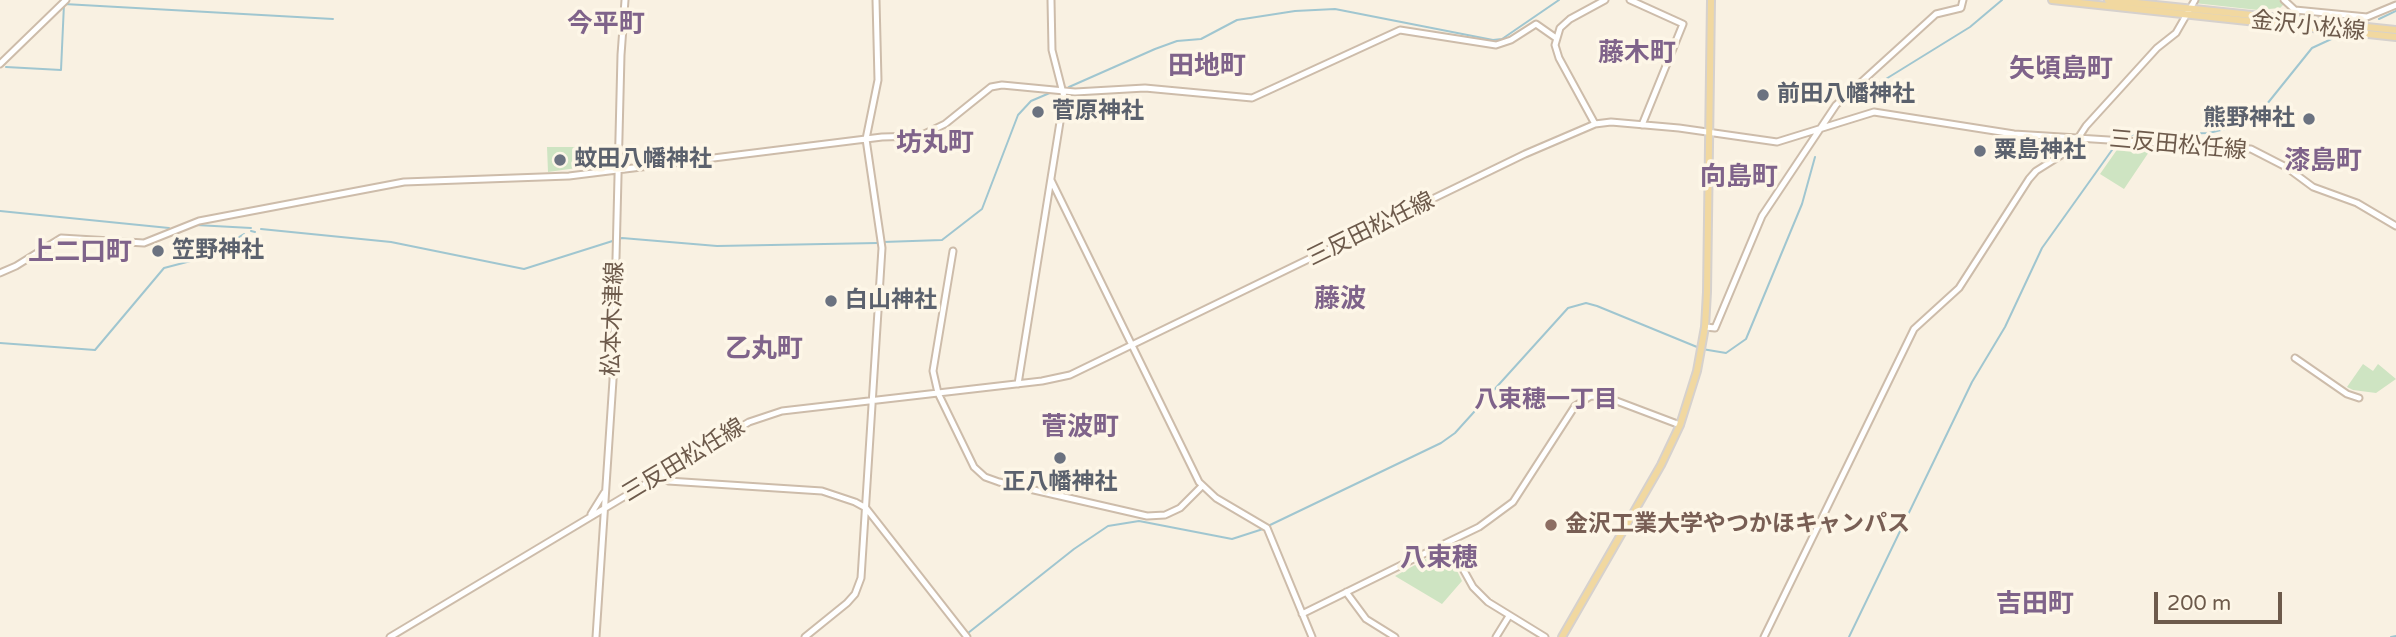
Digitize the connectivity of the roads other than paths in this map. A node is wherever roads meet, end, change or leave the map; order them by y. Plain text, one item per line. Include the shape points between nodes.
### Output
1 (66, 0) edge
2 (625, 0) edge
3 (876, 0) edge
4 (1051, 0) edge
5 (1605, 0) edge
6 (1630, 0) edge
7 (1711, 0) edge
8 (1963, 0) edge
9 (2052, 0) edge
10 (2108, 0) edge
11 (2195, 0) edge
12 (2284, 0) edge
13 (2396, 5) edge
14 (2189, 11) junction
15 (2396, 30) edge
16 (2396, 37) edge
17 (1556, 38) junction
18 (0, 64) edge
19 (1064, 90) junction
20 (1595, 124) junction
21 (1643, 125) junction
22 (1820, 130) junction
23 (1711, 133) junction
24 (2081, 138) junction
25 (866, 139) junction
26 (618, 168) junction
27 (1051, 180) junction
28 (2396, 226) edge
29 (953, 251) dead end
30 (0, 273) edge
31 (1705, 327) junction
32 (1132, 346) junction
33 (2294, 358) dead end
34 (1018, 384) junction
35 (938, 393) junction
36 (2358, 398) dead end
37 (873, 401) junction
38 (1680, 425) junction
39 (663, 474) junction
40 (606, 484) junction
41 (1202, 486) junction
42 (622, 498) junction
43 (605, 508) junction
44 (866, 508) junction
45 (586, 520) junction
46 (603, 527) junction
47 (1448, 542) junction
48 (1346, 592) junction
49 (1302, 614) junction
50 (1509, 616) junction
51 (966, 635) edge
52 (390, 637) edge
53 (596, 637) edge
54 (805, 637) edge
55 (1312, 637) edge
56 (1395, 637) edge
57 (1496, 637) edge
58 (1545, 637) edge
59 (1562, 637) edge
60 (1764, 637) edge

1 - 18 street
2 - 26 street, 松本木津線
3 - 25 street via 876,95
4 - 19 street via 1052,50
5 - 17 street via 1570,19
6 - 21 street via 1683,24
7 - 23 main road
8 - 22 street via 1961,8 1936,14 1836,104
9 - 14 main road, 金沢小松線
10 - 14 main road, 金沢小松線
11 - 14 street
12 - 13 street via 2295,10 2367,17
14 - 15 main road, 金沢小松線
14 - 16 main road, 金沢小松線
14 - 24 street via 2176,33 2086,126
17 - 19 street via 1536,24 1496,45 1400,30 1252,98 1145,88
17 - 20 street via 1559,58
19 - 25 street via 1002,85 920,136
19 - 27 street
20 - 21 street, 三反田松任線
20 - 32 street, 三反田松任線
21 - 23 street, 三反田松任線
22 - 23 street, 三反田松任線 via 1777,142
22 - 24 street, 三反田松任線 via 1874,112 1999,132
22 - 31 street via 1762,216 1715,328
23 - 31 main road
24 - 28 street, 三反田松任線 via 2251,149 2313,187 2357,203
24 - 60 street via 2036,171 1959,288 1914,329
25 - 26 street
25 - 37 street via 882,243
26 - 30 street via 569,176 404,181 181,225 144,243 61,238
26 - 40 street, 松本木津線 via 616,315
27 - 32 street
27 - 34 street
29 - 35 street via 933,371
31 - 38 main road
32 - 34 street, 三反田松任線 via 1070,375
32 - 41 street
33 - 36 street
34 - 35 street, 三反田松任線
35 - 37 street, 三反田松任線
35 - 41 street via 974,467 999,482 1124,513 1157,516 1180,508
37 - 39 street, 三反田松任線 via 782,411 749,422
37 - 44 street
38 - 47 street via 1606,397 1591,396 1575,406 1513,502
38 - 59 main road
39 - 42 street, 三反田松任線
39 - 44 street via 668,481 822,491
40 - 42 street
40 - 43 street, 松本木津線
40 - 45 street
41 - 49 street via 1267,529
42 - 43 street, 三反田松任線
42 - 46 street
43 - 45 street, 三反田松任線
43 - 46 street, 松本木津線
44 - 51 street
44 - 54 street via 859,587 847,603
45 - 46 street via 597,517
45 - 52 street, 三反田松任線
46 - 53 street, 松本木津線
47 - 48 street
47 - 50 street via 1473,587
48 - 49 street
48 - 56 street via 1366,619
49 - 55 street
50 - 57 street
50 - 58 street

